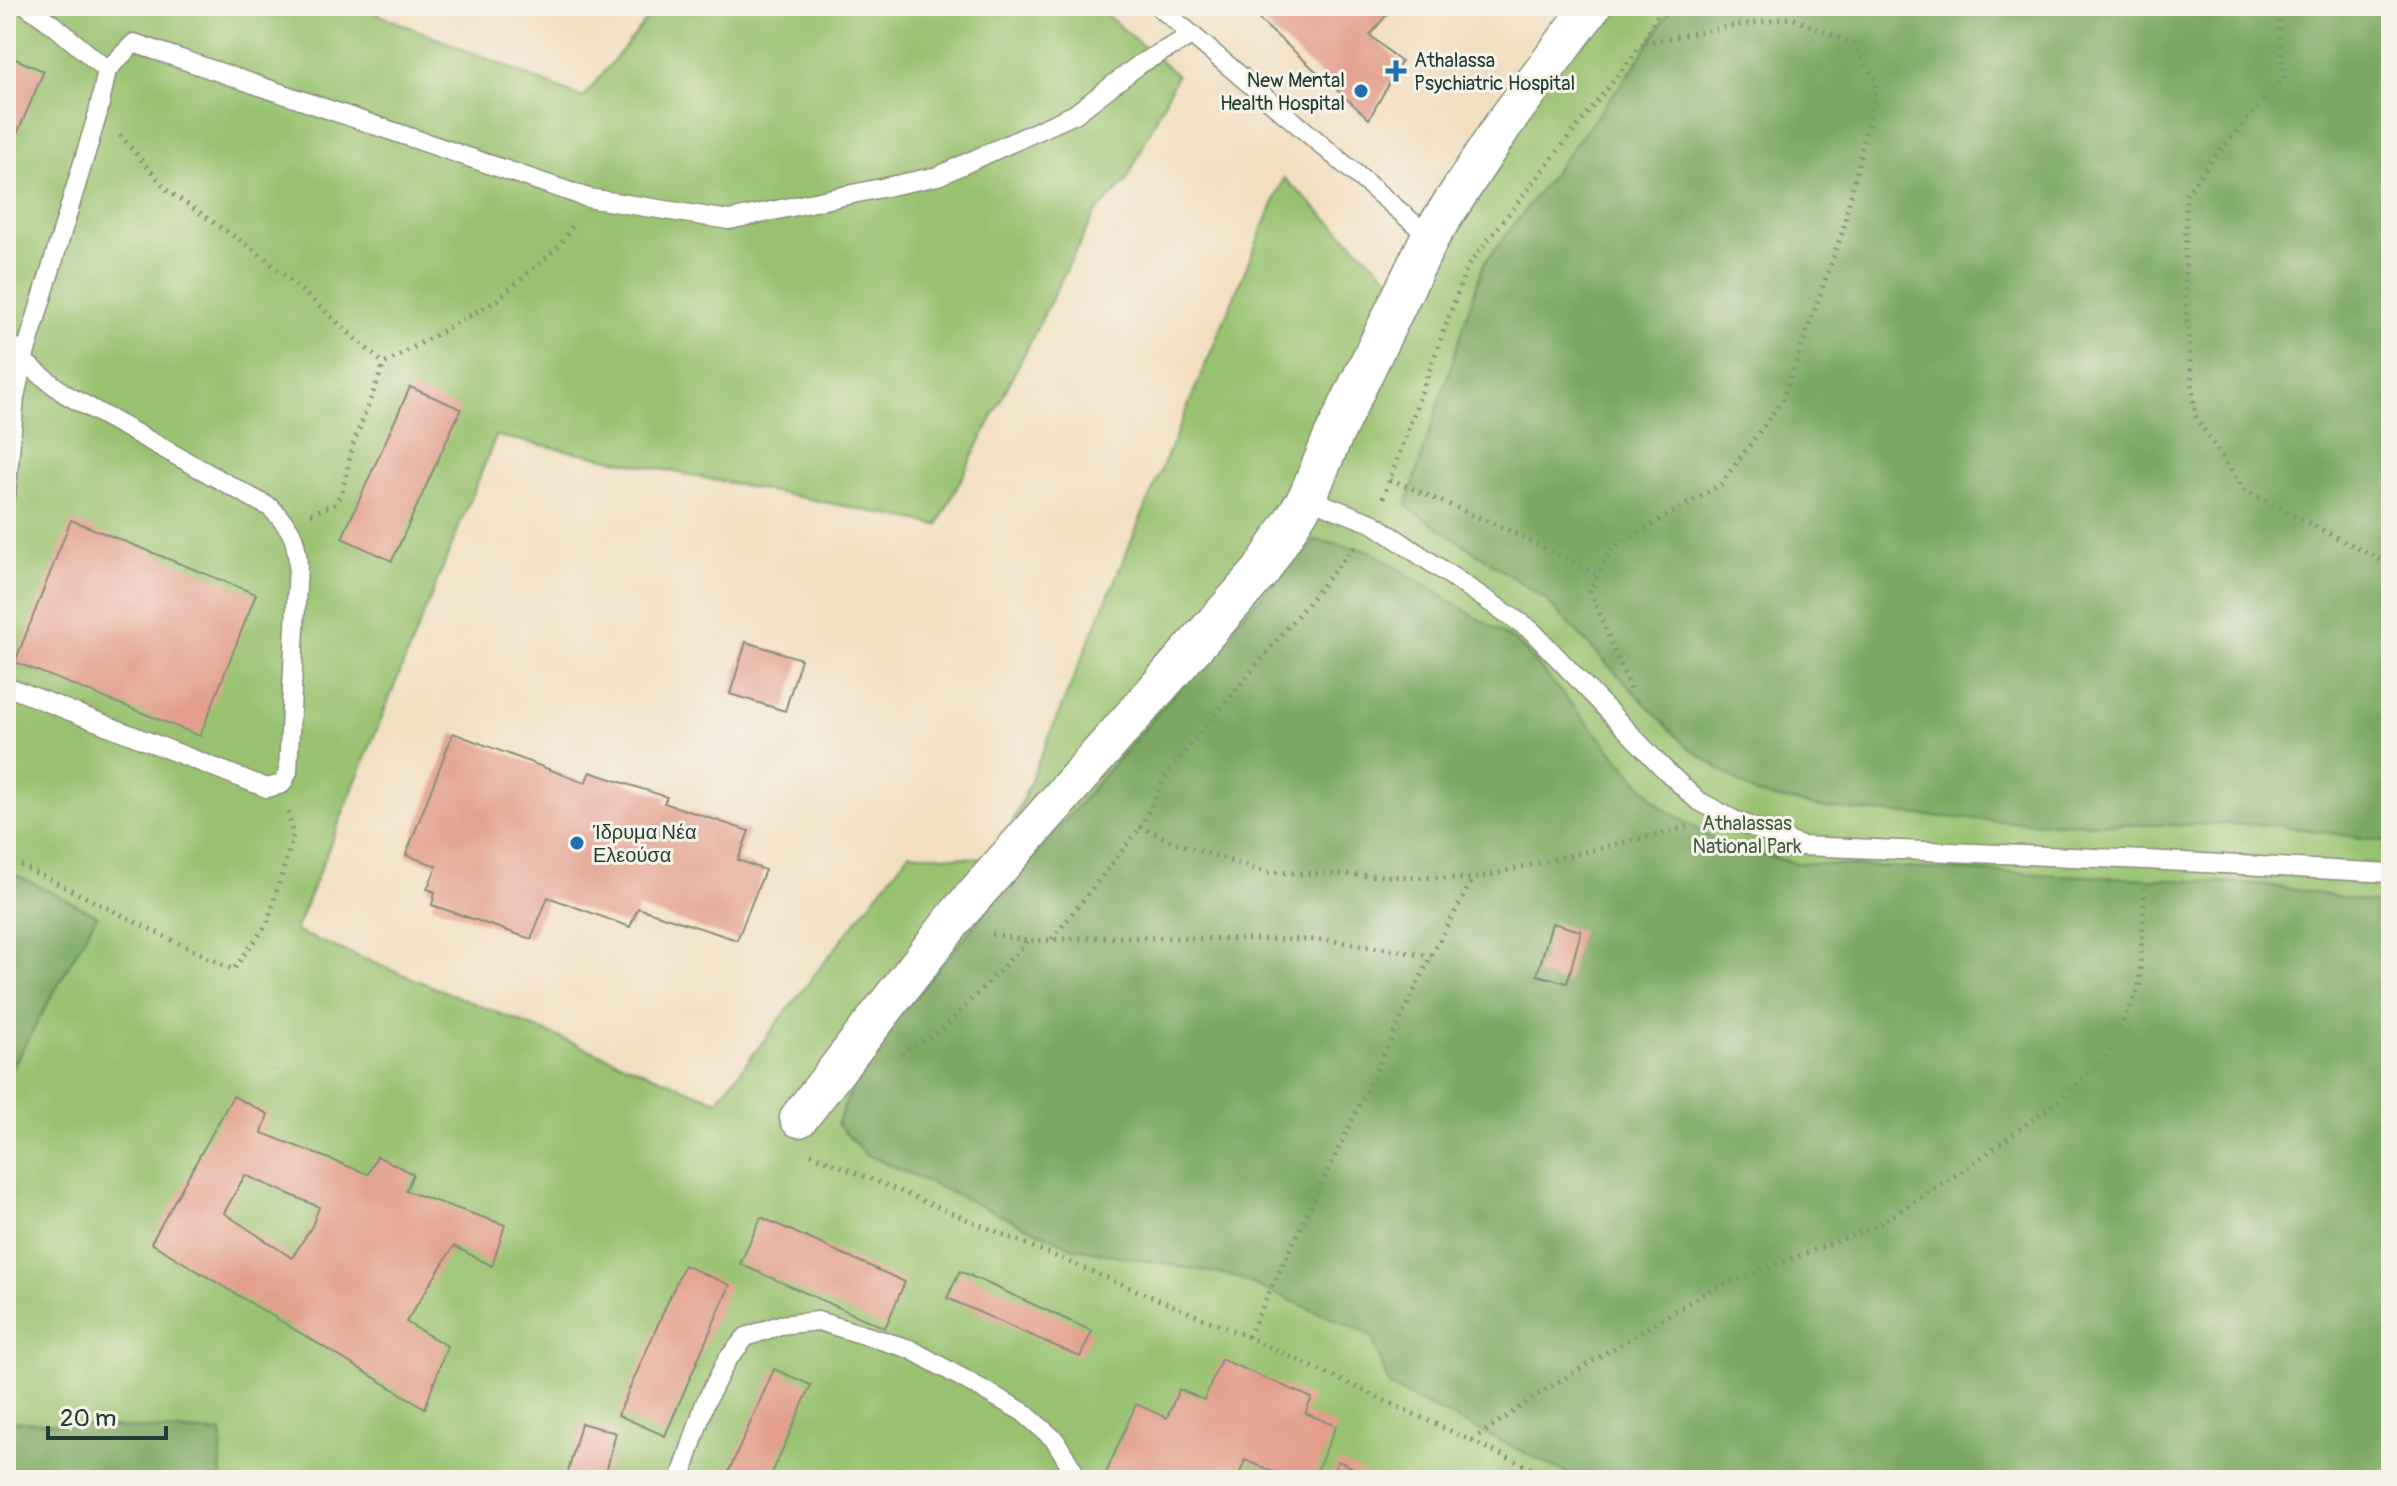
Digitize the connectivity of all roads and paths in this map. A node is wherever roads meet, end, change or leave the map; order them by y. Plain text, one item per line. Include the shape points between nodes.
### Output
1 (27, 6) edge
2 (1158, 6) edge
3 (1592, 6) edge
4 (1662, 6) edge
5 (2273, 6) edge
6 (1192, 35) junction
7 (1643, 43) junction
8 (107, 70) junction
9 (98, 113) junction
10 (588, 198) junction
11 (1430, 237) junction
12 (6, 337) edge
13 (23, 361) junction
14 (384, 364) junction
15 (1390, 479) junction
16 (6, 496) edge
17 (1307, 498) junction
18 (286, 524) junction
19 (1374, 524) junction
20 (2391, 565) edge
21 (1599, 575) junction
22 (6, 686) edge
23 (1632, 694) dead end
24 (282, 784) junction
25 (1734, 820) junction
26 (1141, 827) junction
27 (6, 858) edge
28 (2147, 860) junction
29 (2391, 873) edge
30 (1473, 879) junction
31 (958, 914) junction
32 (1052, 940) junction
33 (1028, 941) junction
34 (1431, 956) junction
35 (897, 1056) dead end
36 (799, 1118) joint
37 (1248, 1337) junction
38 (1471, 1441) junction
39 (680, 1480) edge
40 (1079, 1480) edge
41 (1556, 1480) edge

1 - 8 lane
2 - 6 lane
3 - 11 street via 1503,125
4 - 7 path
5 - 20 path via 2284,77 2186,194 2185,297 2195,416 2244,490
6 - 10 lane via 1140,64 1075,114 938,176 729,220
6 - 11 lane
7 - 15 path via 1467,267
7 - 21 path via 1792,18 1853,44 1877,83 1842,233 1782,401 1721,484 1612,548
8 - 9 lane
8 - 10 lane via 134,43
9 - 13 lane
9 - 14 path via 168,191 264,257
10 - 14 path via 561,244 497,300
11 - 17 street
12 - 13 lane
13 - 16 lane
13 - 18 lane via 65,394 254,497
14 - 18 path via 353,445 342,492 334,504
15 - 19 path
15 - 21 path
17 - 19 lane
17 - 31 street via 1261,571
18 - 24 lane via 296,541 298,564 288,772
19 - 25 lane via 1531,630 1697,800
19 - 26 path via 1167,773
21 - 23 path via 1590,591
22 - 24 lane via 267,788
24 - 27 path via 293,836 284,871 267,924 233,970
25 - 28 lane via 1801,846
25 - 30 path via 1676,829
26 - 30 path via 1265,872
26 - 32 path
28 - 29 lane
28 - 38 path via 2139,988 2105,1057 2059,1100 1963,1171 1874,1227 1710,1290
30 - 34 path
31 - 33 path via 978,931
31 - 36 street
32 - 33 path
32 - 34 path via 1327,940
33 - 35 path via 944,1028
34 - 37 path
36 - 37 path via 805,1152
37 - 38 path
38 - 41 path
39 - 40 lane via 705,1403 727,1360 746,1337 780,1325 818,1321 910,1349 1023,1412 1055,1440

